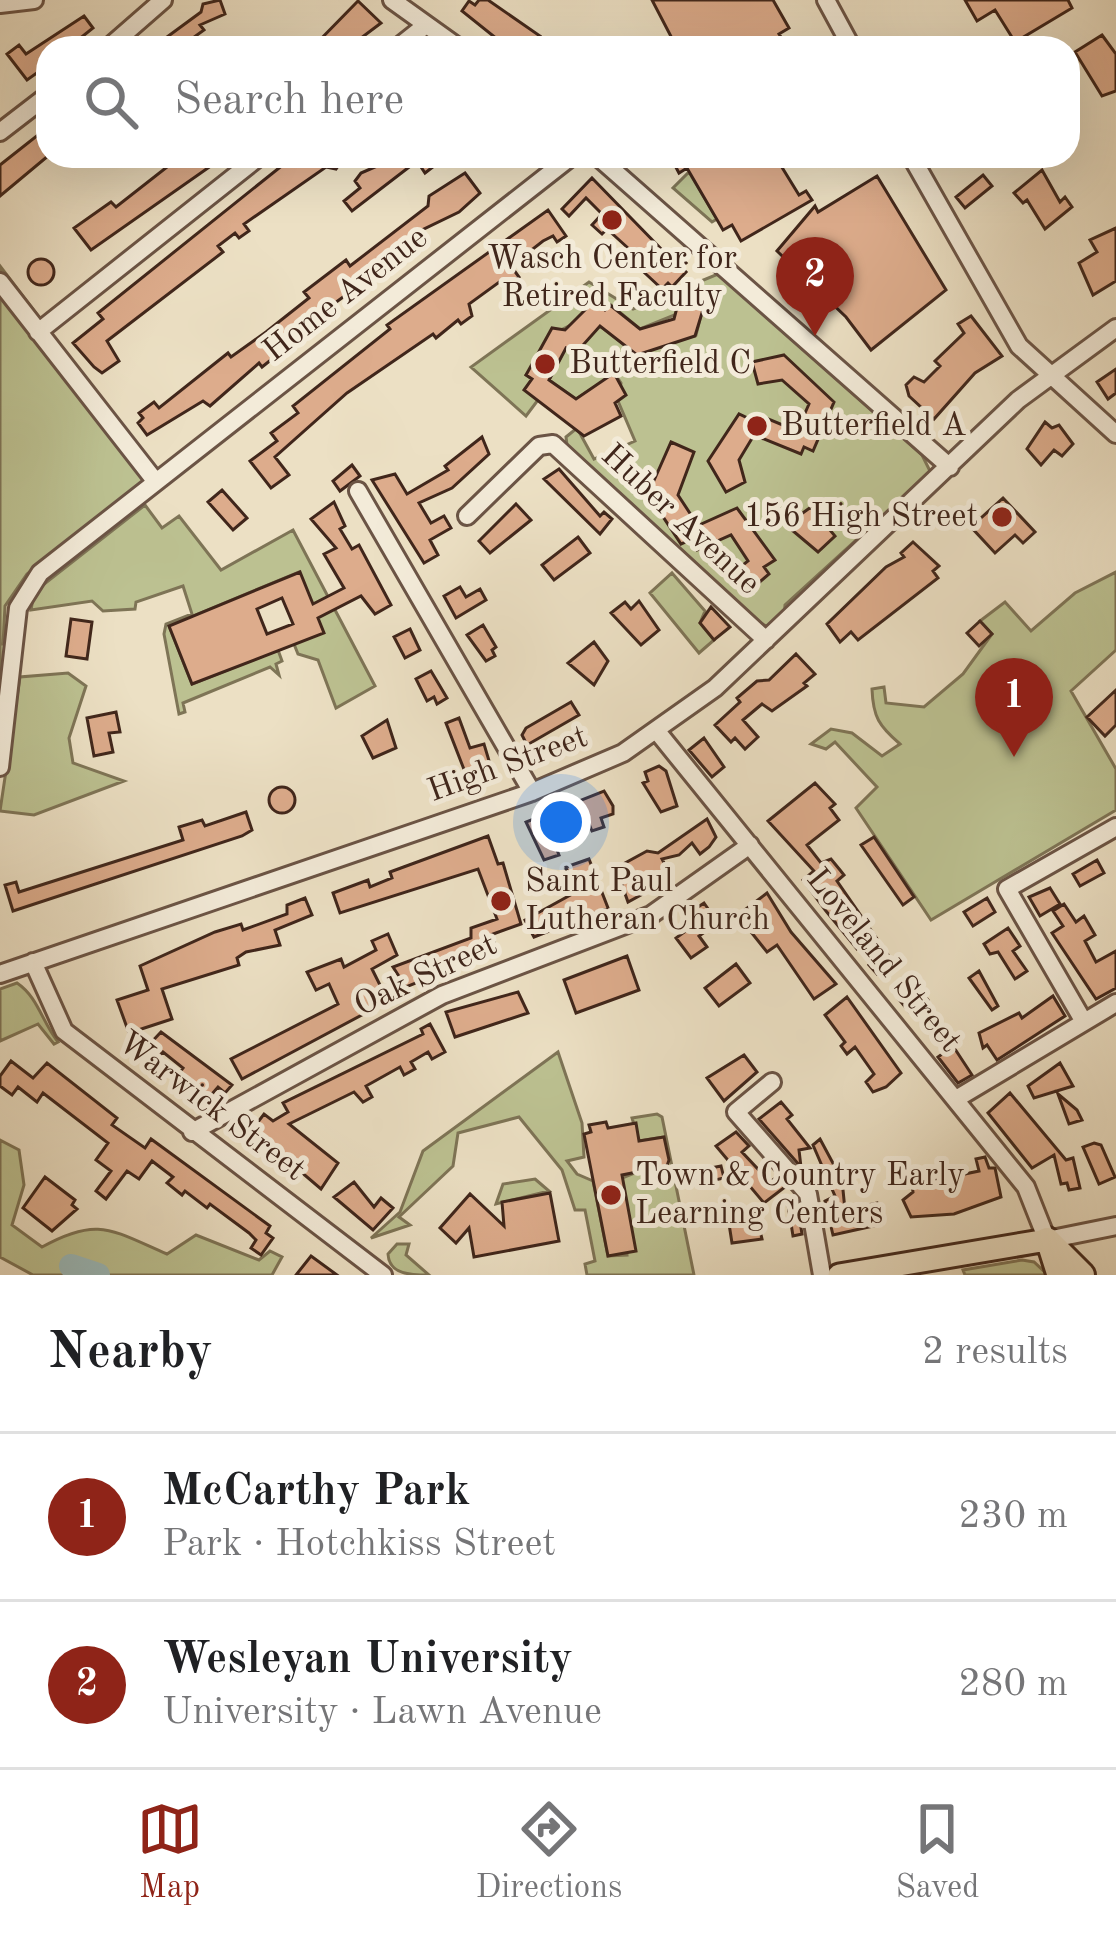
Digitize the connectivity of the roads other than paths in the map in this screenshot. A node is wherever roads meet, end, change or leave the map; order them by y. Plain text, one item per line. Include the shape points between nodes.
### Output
1 (34, 0) edge
2 (164, 0) edge
3 (392, 0) edge
4 (826, 0) edge
5 (0, 4) edge
6 (426, 25) junction
7 (122, 36) edge
8 (412, 36) edge
9 (442, 36) edge
10 (846, 36) edge
11 (36, 104) edge
12 (0, 132) edge
13 (245, 168) edge
14 (557, 168) edge
15 (611, 168) edge
16 (918, 168) edge
17 (0, 283) edge
18 (1116, 328) edge
19 (38, 332) junction
20 (1046, 376) junction
21 (1116, 434) edge
22 (950, 467) junction
23 (156, 482) junction
24 (358, 491) dead end
25 (467, 516) dead end
26 (766, 640) junction
27 (656, 730) junction
28 (0, 767) edge
29 (532, 792) junction
30 (1116, 826) edge
31 (750, 845) junction
32 (33, 962) junction
33 (0, 974) edge
34 (1116, 1004) edge
35 (1084, 1022) junction
36 (772, 1082) dead end
37 (956, 1099) junction
38 (192, 1132) junction
39 (1116, 1226) edge
40 (1047, 1240) junction
41 (383, 1275) edge
42 (822, 1275) edge
43 (839, 1275) edge
44 (1058, 1275) edge
45 (1082, 1275) edge

1 - 5 street
2 - 7 street
3 - 6 street
4 - 10 street
6 - 8 street
6 - 9 street
11 - 12 street
13 - 19 street
14 - 23 street, Home Avenue
15 - 22 street
16 - 20 street via 994,309
17 - 19 street
18 - 20 street, High Street
19 - 23 street
20 - 21 street
20 - 22 street, High Street
22 - 26 street, High Street
23 - 28 street, Home Avenue via 23,595
24 - 29 street
25 - 26 street, Huber Avenue via 539,446 553,444
26 - 27 street, High Street
27 - 29 street, High Street via 603,764
27 - 31 street, Loveland Street
29 - 32 street, High Street
30 - 35 street via 1007,890
31 - 37 street, Loveland Street
31 - 38 street, Oak Street via 650,915 442,994
32 - 33 street, High Street
32 - 38 street, Warwick Street via 64,1031
34 - 35 street
35 - 37 street
36 - 42 street via 736,1112 808,1194
37 - 40 street, Loveland Street via 1026,1187
38 - 41 street, Warwick Street
39 - 40 street
40 - 43 main road
40 - 44 main road
40 - 45 highway

